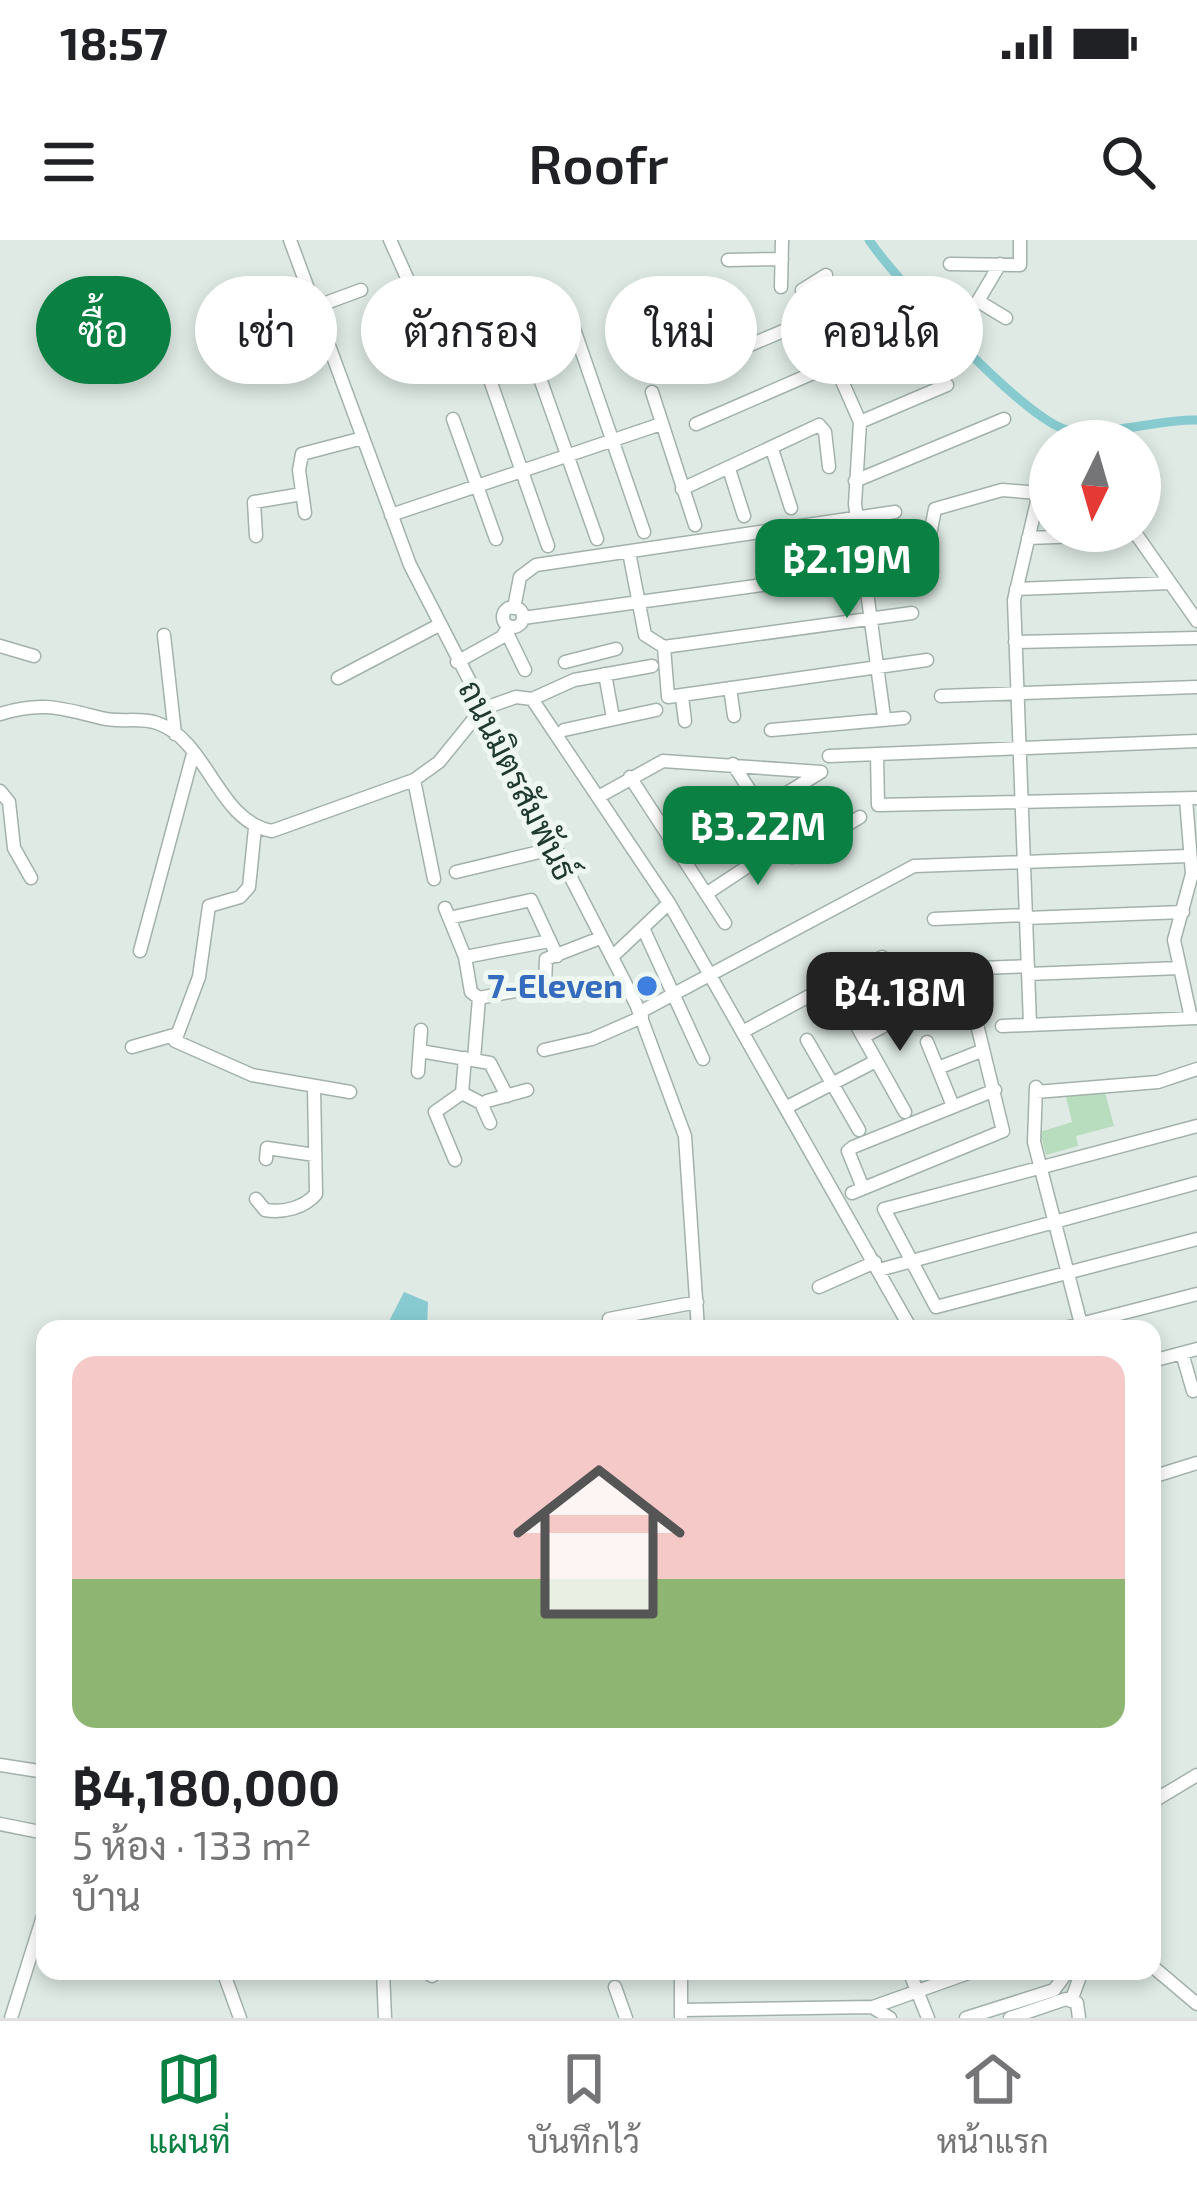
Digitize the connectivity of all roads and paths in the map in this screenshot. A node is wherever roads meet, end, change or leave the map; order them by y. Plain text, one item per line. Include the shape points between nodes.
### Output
1 (290, 240) edge
2 (390, 240) edge
3 (782, 240) edge
4 (1020, 240) edge
5 (782, 259) junction
6 (728, 260) dead end
7 (950, 264) dead end
8 (1000, 264) junction
9 (303, 276) edge
10 (406, 276) edge
11 (782, 276) edge
12 (361, 290) dead end
13 (337, 299) edge
14 (1006, 318) dead end
15 (581, 351) edge
16 (337, 367) edge
17 (493, 384) edge
18 (542, 384) edge
19 (802, 384) edge
20 (843, 384) edge
21 (947, 386) dead end
22 (652, 392) dead end
23 (453, 418) dead end
24 (1004, 419) dead end
25 (860, 422) junction
26 (661, 424) junction
27 (696, 424) dead end
28 (363, 438) junction
29 (610, 441) junction
30 (772, 448) junction
31 (567, 456) junction
32 (829, 467) dead end
33 (728, 469) junction
34 (524, 471) junction
35 (856, 482) junction
36 (478, 487) junction
37 (682, 489) junction
38 (1029, 490) edge
39 (302, 494) junction
40 (791, 508) dead end
41 (896, 512) dead end
42 (305, 513) dead end
43 (744, 516) dead end
44 (392, 518) junction
45 (857, 519) junction
46 (695, 525) dead end
47 (644, 532) dead end
48 (1029, 535) edge
49 (256, 536) dead end
50 (1028, 538) junction
51 (496, 539) dead end
52 (597, 539) dead end
53 (548, 546) dead end
54 (629, 552) junction
55 (893, 567) dead end
56 (864, 572) junction
57 (908, 572) dead end
58 (1170, 584) junction
59 (1016, 589) junction
60 (637, 604) junction
61 (519, 613) junction
62 (912, 613) dead end
63 (871, 619) junction
64 (1197, 621) edge
65 (439, 625) junction
66 (507, 629) junction
67 (164, 635) dead end
68 (1197, 638) edge
69 (1016, 642) junction
70 (0, 646) edge
71 (664, 647) junction
72 (34, 656) dead end
73 (456, 659) junction
74 (927, 660) dead end
75 (566, 662) dead end
76 (652, 666) dead end
77 (877, 667) junction
78 (525, 670) dead end
79 (621, 671) junction
80 (605, 674) junction
81 (338, 677) dead end
82 (1197, 687) edge
83 (730, 688) junction
84 (1018, 694) junction
85 (941, 696) dead end
86 (682, 697) junction
87 (532, 699) junction
88 (482, 709) junction
89 (656, 710) dead end
90 (0, 714) edge
91 (734, 716) dead end
92 (884, 717) junction
93 (613, 718) junction
94 (904, 718) dead end
95 (685, 722) dead end
96 (564, 730) dead end
97 (771, 730) dead end
98 (175, 734) junction
99 (1197, 741) edge
100 (1019, 747) junction
101 (193, 754) junction
102 (877, 754) junction
103 (829, 755) dead end
104 (733, 764) junction
105 (630, 777) junction
106 (414, 780) junction
107 (0, 791) edge
108 (600, 796) junction
109 (1191, 798) edge
110 (1022, 803) junction
111 (761, 808) junction
112 (860, 817) dead end
113 (255, 827) junction
114 (783, 843) junction
115 (552, 849) junction
116 (1188, 856) junction
117 (1024, 861) junction
118 (456, 872) dead end
119 (1195, 873) edge
120 (31, 878) dead end
121 (434, 879) dead end
122 (706, 894) junction
123 (669, 903) junction
124 (1184, 912) junction
125 (1026, 916) junction
126 (934, 919) dead end
127 (725, 923) dead end
128 (643, 928) junction
129 (600, 938) junction
130 (549, 941) junction
131 (140, 951) dead end
132 (556, 956) junction
133 (612, 957) junction
134 (882, 957) dead end
135 (465, 958) junction
136 (1180, 968) junction
137 (957, 969) dead end
138 (1028, 970) junction
139 (714, 973) junction
140 (670, 993) junction
141 (479, 998) junction
142 (938, 998) dead end
143 (972, 1004) dead end
144 (639, 1011) junction
145 (1194, 1018) edge
146 (853, 1019) dead end
147 (1030, 1024) junction
148 (1002, 1026) dead end
149 (421, 1030) dead end
150 (743, 1030) junction
151 (174, 1034) junction
152 (863, 1037) junction
153 (807, 1040) dead end
154 (927, 1042) dead end
155 (132, 1047) dead end
156 (544, 1050) dead end
157 (420, 1051) junction
158 (981, 1051) junction
159 (469, 1058) junction
160 (704, 1059) dead end
161 (876, 1061) junction
162 (938, 1068) junction
163 (1197, 1070) edge
164 (418, 1072) dead end
165 (832, 1085) junction
166 (314, 1087) junction
167 (526, 1090) dead end
168 (995, 1090) junction
169 (350, 1092) dead end
170 (462, 1093) junction
171 (507, 1096) junction
172 (487, 1101) dead end
173 (953, 1106) junction
174 (789, 1109) junction
175 (905, 1112) dead end
176 (490, 1123) dead end
177 (1197, 1126) edge
178 (859, 1130) dead end
179 (848, 1151) junction
180 (316, 1155) junction
181 (266, 1159) dead end
182 (454, 1160) dead end
183 (819, 1163) junction
184 (1039, 1166) junction
185 (1197, 1183) edge
186 (256, 1199) dead end
187 (1053, 1221) junction
188 (1197, 1239) edge
189 (910, 1258) junction
190 (879, 1269) junction
191 (1068, 1273) junction
192 (819, 1287) dead end
193 (1197, 1294) edge
194 (697, 1302) junction
195 (609, 1320) edge
196 (698, 1320) edge
197 (905, 1320) edge
198 (1080, 1320) edge
199 (1096, 1320) edge
200 (1190, 1351) edge
201 (1193, 1391) dead end
202 (1197, 1463) edge
203 (1161, 1474) edge
204 (0, 1765) edge
205 (36, 1771) edge
206 (1197, 1775) edge
207 (1161, 1797) edge
208 (0, 1824) edge
209 (36, 1831) edge
210 (36, 1939) edge
211 (1161, 1974) edge
212 (226, 1980) edge
213 (383, 1980) edge
214 (682, 1980) edge
215 (912, 1980) edge
216 (951, 1980) edge
217 (1061, 1980) edge
218 (1079, 1980) edge
219 (615, 1988) dead end
220 (917, 1993) junction
221 (1071, 2001) junction
222 (1197, 2004) edge
223 (872, 2007) junction
224 (681, 2014) edge
225 (11, 2018) edge
226 (240, 2018) edge
227 (385, 2018) edge
228 (626, 2018) edge
229 (890, 2018) edge
230 (928, 2018) edge
231 (966, 2018) edge
232 (1010, 2018) edge
233 (1079, 2018) edge

1 - 9 street, ถนนมิตรสัมพันธ์
2 - 10 street
3 - 5 street
4 - 8 street via 1020,265
5 - 6 street
5 - 11 street
7 - 8 street
8 - 14 street via 977,301
12 - 13 street
15 - 29 street
16 - 28 street, ถนนมิตรสัมพันธ์
17 - 34 street
18 - 31 street
19 - 27 street
20 - 25 street
21 - 25 street
22 - 26 street
23 - 36 street
24 - 35 street
25 - 35 street
26 - 29 street
26 - 37 street
28 - 39 street via 302,454
28 - 44 street, ถนนมิตรสัมพันธ์
29 - 31 street
29 - 47 street
30 - 32 street via 819,425
30 - 33 street
30 - 40 street
31 - 34 street
31 - 52 street
33 - 37 street
33 - 43 street
34 - 36 street
34 - 53 street
35 - 45 street
36 - 44 street
36 - 51 street
37 - 46 street
38 - 57 street via 935,509 928,545
39 - 42 street
39 - 49 street via 254,502
41 - 45 street
44 - 65 street, ถนนมิตรสัมพันธ์
45 - 54 street
45 - 56 street
48 - 50 street
50 - 58 street via 1136,534
50 - 59 street
54 - 60 street
54 - 61 street via 529,567 520,577
55 - 56 street
56 - 60 street
56 - 63 street
58 - 59 street
58 - 64 street
59 - 69 street
60 - 61 street
60 - 71 street via 645,634
61 - 66 street via 518,626
62 - 63 street
63 - 71 street
63 - 77 street
65 - 73 street, ถนนมิตรสัมพันธ์
65 - 81 street
66 - 73 street
66 - 78 street
67 - 98 street
68 - 69 street
69 - 84 street
70 - 72 street
71 - 86 street via 668,697
73 - 88 street, ถนนมิตรสัมพันธ์
74 - 77 street
75 - 79 street via 614,642
76 - 79 street
77 - 83 street
77 - 92 street
79 - 80 street
80 - 87 street
80 - 93 street
82 - 84 street
83 - 86 street
83 - 91 street
84 - 85 street
84 - 100 street
86 - 95 street
87 - 88 street
87 - 108 street
88 - 106 street
88 - 115 street, ถนนมิตรสัมพันธ์
89 - 93 street
90 - 98 street via 49,703 159,723
92 - 94 street
92 - 97 street
93 - 96 street
98 - 101 street
99 - 100 street
100 - 102 street
100 - 110 street
101 - 113 street
101 - 131 street
102 - 103 street
102 - 110 street via 878,805
104 - 105 street via 663,761
104 - 111 street
104 - 111 street via 821,772
105 - 108 street
105 - 122 street
106 - 113 street via 285,829
106 - 121 street
107 - 120 street
108 - 123 street
109 - 110 street
109 - 116 street
110 - 117 street
111 - 114 street
112 - 114 street via 793,857
113 - 151 street via 249,887 208,906 196,988
114 - 122 street
115 - 118 street
115 - 129 street, ถนนมิตรสัมพันธ์
116 - 117 street
116 - 119 street
117 - 125 street
117 - 139 street via 914,866
119 - 124 street
122 - 127 street
123 - 128 street
123 - 139 street
124 - 125 street
124 - 136 street via 1174,940
125 - 126 street
125 - 138 street
128 - 133 street
128 - 140 street
129 - 132 street
129 - 133 street, ถนนมิตรสัมพันธ์
130 - 132 street
130 - 135 street
130 - 135 street via 532,900 447,913
132 - 141 street via 542,963 544,985
133 - 144 street, ถนนมิตรสัมพันธ์
134 - 150 street
135 - 141 street
136 - 138 street
136 - 145 street
137 - 138 street
138 - 147 street
139 - 140 street
139 - 150 street
140 - 144 street
140 - 160 street
141 - 159 street
142 - 152 street
143 - 158 street
144 - 156 street via 592,1039
144 - 194 street, ถนนมิตรสัมพันธ์ via 685,1136
145 - 147 street
146 - 152 street
147 - 148 street
149 - 157 street
150 - 174 street
151 - 155 street
151 - 166 street via 181,1047 225,1065
152 - 161 street
153 - 165 street
154 - 162 street
157 - 159 street
157 - 164 street
158 - 162 street
158 - 168 street
159 - 170 street
159 - 171 street via 497,1068
161 - 165 street
161 - 175 street
162 - 173 street
163 - 184 street via 1158,1082 1036,1089
165 - 174 street
165 - 178 street
166 - 169 street
166 - 180 street
167 - 171 street
168 - 173 street
168 - 179 street via 1000,1135 857,1190
170 - 176 street via 482,1103
170 - 182 street via 435,1112
171 - 172 street
173 - 179 street
174 - 183 street
177 - 184 street
179 - 183 street
180 - 181 street via 267,1148
180 - 186 street via 316,1194 306,1204 270,1211
183 - 190 street
184 - 187 street
184 - 189 street via 884,1209
185 - 187 street
187 - 189 street
187 - 191 street
188 - 191 street
189 - 190 street
189 - 191 street via 936,1307
190 - 192 street
190 - 197 street
191 - 198 street
193 - 199 street
194 - 195 street
194 - 196 street, ถนนมิตรสัมพันธ์
200 - 201 street
202 - 203 street
204 - 205 street
206 - 207 street
208 - 209 street
210 - 225 street
211 - 222 street
212 - 226 street
213 - 227 street
214 - 224 street
215 - 220 street
216 - 220 street
217 - 231 street via 1054,1990
218 - 221 street
219 - 228 street
220 - 223 street
220 - 230 street
221 - 232 street
221 - 233 street
223 - 224 street
223 - 229 street

